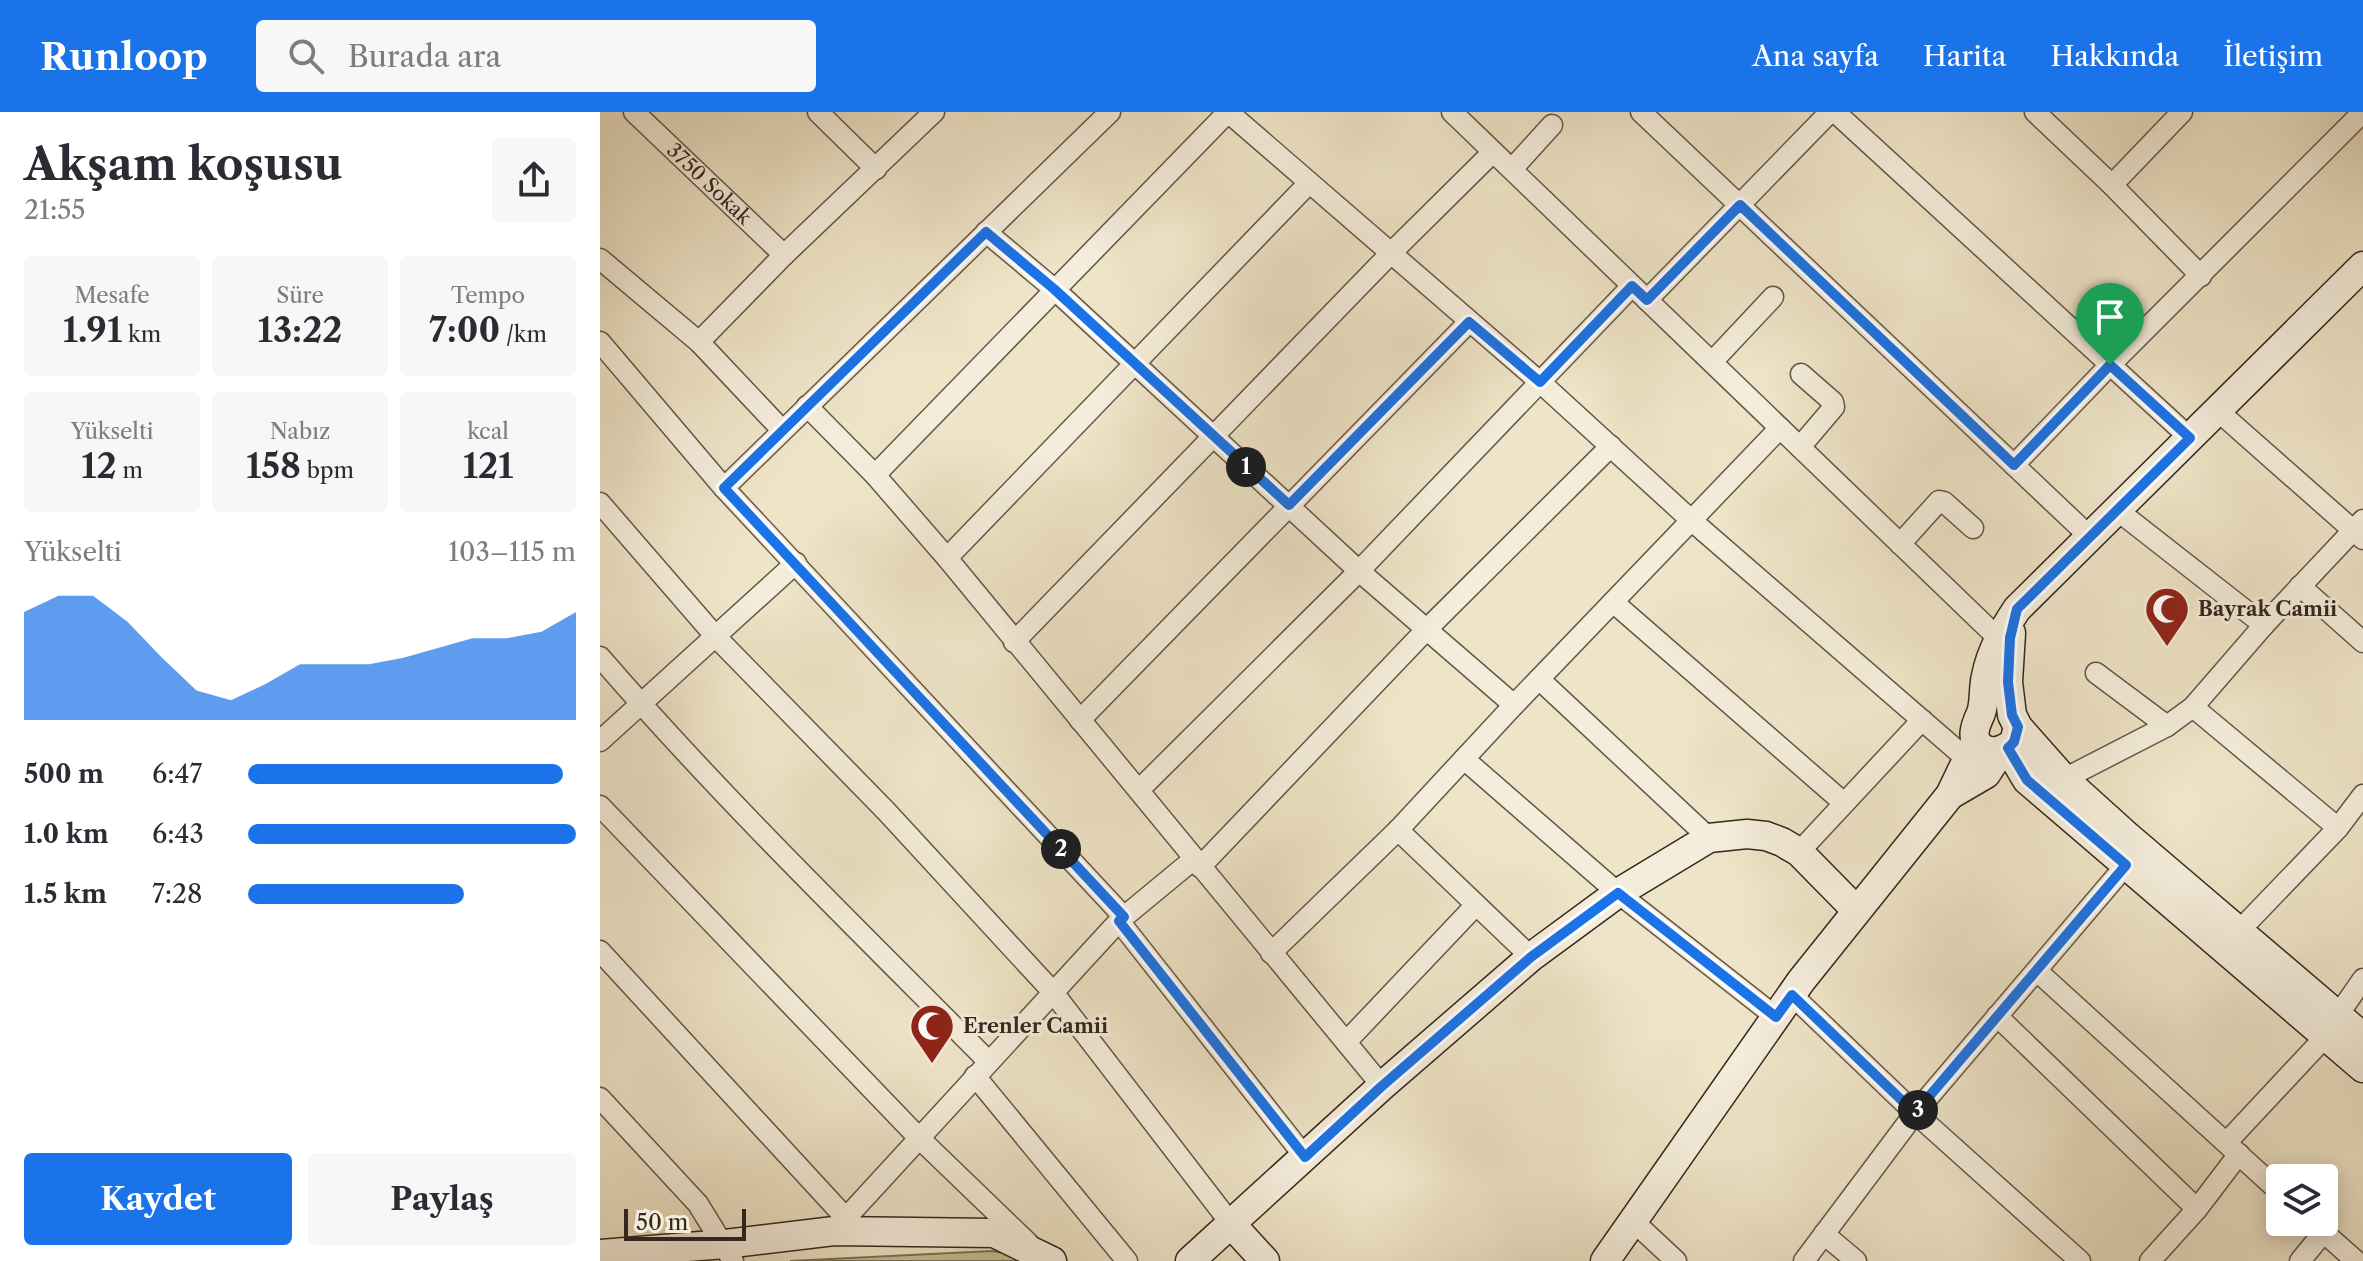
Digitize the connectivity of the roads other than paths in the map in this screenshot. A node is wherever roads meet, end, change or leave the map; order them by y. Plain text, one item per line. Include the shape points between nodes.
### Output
1 (634, 112) edge
2 (818, 112) edge
3 (934, 112) edge
4 (1110, 112) edge
5 (1228, 112) edge
6 (1452, 112) edge
7 (1641, 112) edge
8 (1832, 112) edge
9 (2035, 112) edge
10 (2182, 112) edge
11 (2363, 112) edge
12 (1552, 125) dead end
13 (1493, 152) junction
14 (876, 169) junction
15 (1512, 169) junction
16 (1309, 183) junction
17 (2112, 185) junction
18 (1740, 205) junction
19 (986, 232) junction
20 (1392, 252) junction
21 (784, 255) junction
22 (601, 261) edge
23 (2363, 266) edge
24 (2201, 276) junction
25 (1054, 289) junction
26 (1640, 293) junction
27 (1773, 297) dead end
28 (1469, 322) junction
29 (600, 342) edge
30 (699, 342) junction
31 (1712, 362) junction
32 (1134, 364) junction
33 (2110, 365) junction
34 (1801, 374) dead end
35 (1540, 382) junction
36 (807, 406) junction
37 (2218, 411) junction
38 (1780, 428) junction
39 (782, 430) junction
40 (1213, 437) junction
41 (2190, 438) junction
42 (1611, 446) junction
43 (1800, 447) junction
44 (2014, 465) junction
45 (875, 475) junction
46 (724, 488) junction
47 (600, 503) edge
48 (1289, 505) junction
49 (2117, 510) junction
50 (1691, 520) junction
51 (1973, 528) dead end
52 (2360, 530) edge
53 (2090, 537) junction
54 (1900, 544) junction
55 (947, 558) junction
56 (796, 563) junction
57 (1359, 571) junction
58 (2300, 586) junction
59 (1613, 602) junction
60 (2264, 625) junction
61 (1426, 630) junction
62 (716, 637) junction
63 (2004, 638) junction
64 (1014, 642) junction
65 (2363, 642) edge
66 (600, 657) edge
67 (2096, 673) dead end
68 (1539, 679) junction
69 (640, 703) junction
70 (1514, 705) junction
71 (2193, 707) junction
72 (1080, 720) junction
73 (1922, 720) junction
74 (2167, 726) junction
75 (600, 741) edge
76 (1994, 741) junction
77 (1464, 759) junction
78 (2064, 779) junction
79 (1140, 789) junction
80 (2363, 795) edge
81 (1844, 803) junction
82 (600, 806) edge
83 (2338, 828) junction
84 (1398, 830) junction
85 (1709, 838) junction
86 (1799, 852) junction
87 (1197, 863) junction
88 (2126, 865) junction
89 (1618, 893) junction
90 (1475, 906) junction
91 (1857, 911) junction
92 (1121, 919) junction
93 (2239, 931) junction
94 (600, 951) edge
95 (1271, 953) junction
96 (1531, 957) junction
97 (2037, 971) junction
98 (2363, 979) edge
99 (1052, 991) junction
100 (1784, 1006) junction
101 (1997, 1016) junction
102 (2332, 1026) junction
103 (2363, 1037) edge
104 (1346, 1042) junction
105 (2363, 1068) edge
106 (982, 1069) junction
107 (1382, 1086) junction
108 (600, 1098) edge
109 (1915, 1113) junction
110 (918, 1137) junction
111 (2233, 1148) junction
112 (1305, 1157) junction
113 (2266, 1179) edge
114 (2197, 1209) junction
115 (1632, 1220) junction
116 (852, 1225) junction
117 (1232, 1225) junction
118 (1824, 1234) junction
119 (2313, 1236) edge
120 (2328, 1236) edge
121 (729, 1253) edge
122 (600, 1254) edge
123 (1045, 1257) edge
124 (1127, 1261) edge
125 (1190, 1261) edge
126 (1265, 1261) edge
127 (1605, 1261) edge
128 (1676, 1261) edge
129 (1804, 1261) edge
130 (1856, 1261) edge
131 (2080, 1261) edge
132 (2150, 1261) edge
133 (2300, 1261) edge
134 (2356, 1261) edge

1 - 21 street, 3750 Sokak
2 - 14 street
3 - 14 street
4 - 19 street
5 - 16 street
5 - 25 street
6 - 13 street
7 - 18 street
8 - 18 street
8 - 33 street
9 - 17 street
10 - 17 street
11 - 24 street
12 - 15 street
13 - 15 street
13 - 20 street
14 - 21 street
15 - 26 street
16 - 20 street
16 - 32 street
17 - 24 street
18 - 26 street
18 - 44 street
19 - 25 street
19 - 36 street
20 - 28 street
20 - 40 street
21 - 30 street
22 - 30 street
23 - 37 main road
24 - 33 street
25 - 32 street
25 - 45 street
26 - 31 street
26 - 35 street
27 - 31 street
28 - 35 street
28 - 48 street
29 - 46 street
30 - 39 street
31 - 38 street
32 - 40 street
32 - 55 street
33 - 41 street
33 - 44 street
34 - 43 street via 1834,407
35 - 42 street
35 - 57 street
36 - 39 street
36 - 45 street
37 - 41 main road
37 - 52 street
38 - 43 street
38 - 50 street
39 - 46 street
40 - 48 street
40 - 64 street
41 - 49 main road
42 - 50 street
42 - 61 street
43 - 54 street
44 - 53 street
45 - 55 street
46 - 56 street
47 - 62 street
48 - 57 street
48 - 72 street
49 - 53 main road
49 - 60 street
50 - 59 street
50 - 73 street
51 - 54 street via 1939,501
52 - 58 street
53 - 63 main road via 2017,609
54 - 63 street
55 - 64 street
56 - 62 street
56 - 92 street
57 - 61 street
57 - 79 street
58 - 60 street
58 - 65 street
59 - 68 street
59 - 81 street
60 - 71 street
61 - 70 street
61 - 87 street
62 - 69 street
62 - 99 street
63 - 76 main road via 2008,682
64 - 72 street
66 - 69 street
67 - 74 street
68 - 70 street
68 - 85 street
69 - 75 street
69 - 106 street
70 - 77 street
71 - 74 street
71 - 83 street
72 - 79 street
73 - 76 street
73 - 81 street
74 - 78 street
76 - 78 main road
76 - 88 main road via 2027,780
76 - 91 main road
77 - 84 street
77 - 89 street
78 - 93 main road
79 - 87 street
80 - 83 street
81 - 86 street
82 - 110 street
83 - 93 street
84 - 90 street
84 - 95 street
85 - 86 main road via 1766,836
85 - 89 main road
86 - 91 main road
87 - 92 street
87 - 95 street
88 - 97 street
88 - 102 main road
89 - 96 main road
89 - 100 street
90 - 96 street
90 - 104 street
91 - 100 main road
92 - 99 street
92 - 112 street
93 - 102 main road
94 - 116 street
95 - 104 street
96 - 107 main road
97 - 101 street
97 - 111 street
98 - 102 street
99 - 106 street
99 - 117 street
100 - 109 street
100 - 115 main road
101 - 109 street
101 - 114 street
102 - 103 main road
102 - 105 main road
102 - 111 street
104 - 107 street
106 - 110 street
106 - 124 street
107 - 112 main road
108 - 121 street via 698,1204
109 - 118 street
109 - 131 street
110 - 116 street
110 - 123 street
111 - 113 street
111 - 114 street
112 - 117 main road
114 - 132 street
115 - 127 main road
115 - 128 street
116 - 121 main road
116 - 123 main road via 994,1233
117 - 125 main road
117 - 126 main road
118 - 129 street
118 - 130 street
119 - 133 street
120 - 134 street
121 - 122 main road

